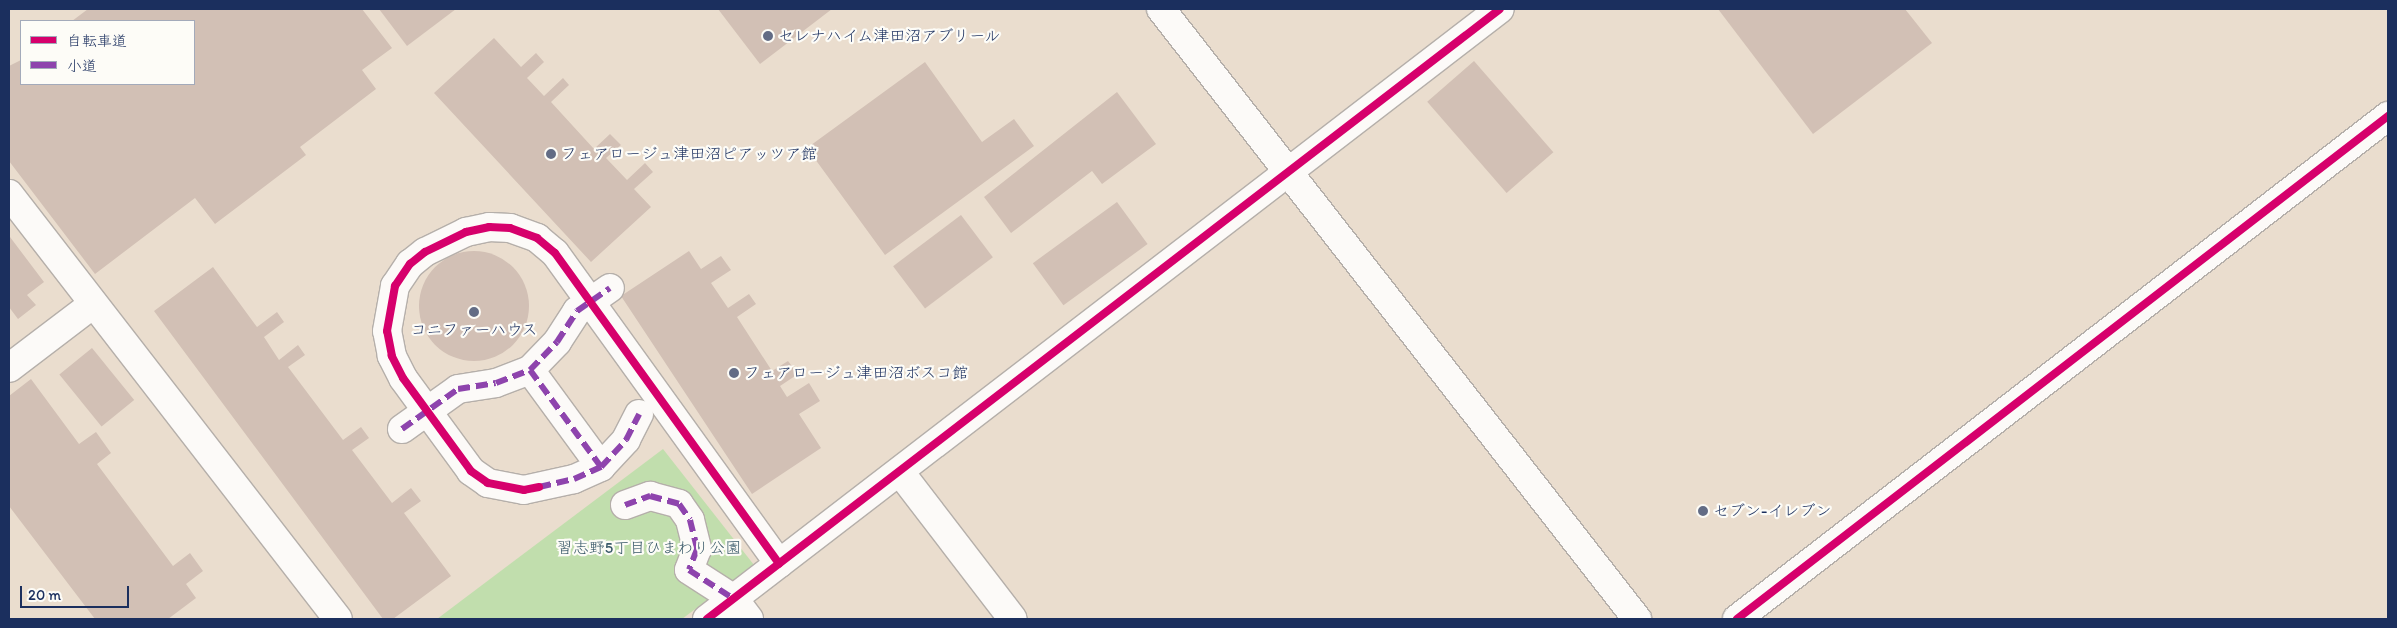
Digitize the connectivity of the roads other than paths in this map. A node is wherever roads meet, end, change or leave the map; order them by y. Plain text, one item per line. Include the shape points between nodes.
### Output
1 (1161, 9) edge
2 (1500, 9) edge
3 (2388, 116) edge
4 (1289, 172) junction
5 (9, 194) edge
6 (610, 288) dead end
7 (93, 304) junction
8 (9, 368) edge
9 (530, 370) junction
10 (639, 414) dead end
11 (402, 429) dead end
12 (601, 466) junction
13 (900, 472) junction
14 (625, 504) dead end
15 (780, 564) junction
16 (742, 609) edge
17 (338, 619) edge
18 (708, 619) edge
19 (1013, 619) edge
20 (1637, 619) edge
21 (1737, 619) edge

1 - 4 street
2 - 4 street
3 - 21 street
4 - 13 street
4 - 20 street
5 - 7 street
6 - 9 street via 577,312 557,342
7 - 8 street
7 - 17 street
9 - 11 street via 496,383 458,389
9 - 12 street
10 - 12 street via 626,440
12 - 15 street via 574,479 524,490 488,483 471,471 403,378 392,356 386,331 395,286 410,264 425,252 466,232 489,227 510,228 537,238 555,253
13 - 15 street
13 - 19 street
14 - 16 street via 650,496 679,504 690,520 697,548 689,570
15 - 16 street
16 - 18 street

